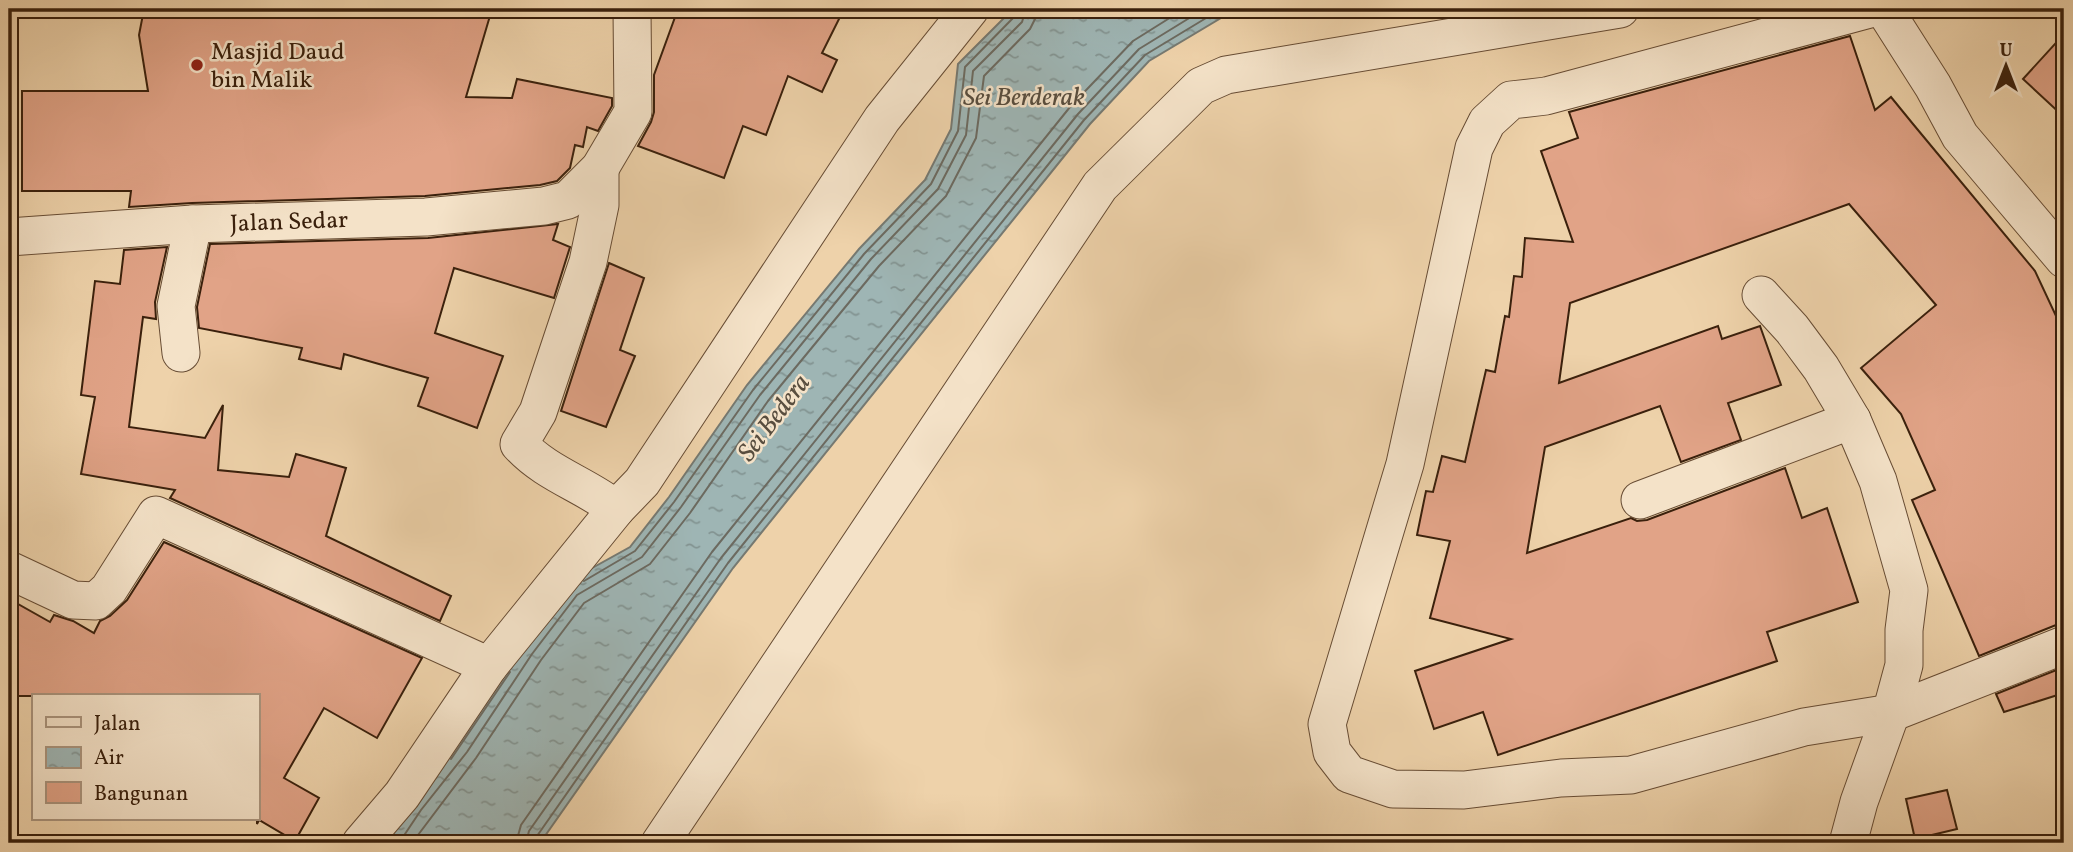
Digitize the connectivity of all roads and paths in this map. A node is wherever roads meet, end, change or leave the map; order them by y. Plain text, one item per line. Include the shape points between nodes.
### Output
1 (970, 9) edge
2 (1620, 9) edge
3 (1870, 9) edge
4 (1884, 9) edge
5 (629, 10) edge
6 (600, 167) junction
7 (193, 223) junction
8 (9, 237) edge
9 (2064, 259) edge
10 (1761, 295) dead end
11 (181, 353) dead end
12 (1852, 420) junction
13 (1640, 500) dead end
14 (616, 509) junction
15 (9, 570) edge
16 (2064, 645) edge
17 (489, 666) junction
18 (1891, 713) junction
19 (361, 843) edge
20 (660, 843) edge
21 (1848, 843) edge

1 - 14 street via 882,119 642,482
2 - 20 street via 1226,75 1201,86 1101,186
3 - 18 street via 1546,96 1511,100 1487,122 1474,148 1405,464 1327,723 1332,752 1349,774 1393,789 1464,790 1631,775 1804,727
4 - 9 street via 1960,136
5 - 6 street via 633,112
6 - 7 street, Jalan Sedar via 568,200 544,206 426,217
6 - 14 street via 600,205 589,262 538,412 519,444 533,459
7 - 8 street, Jalan Sedar
7 - 11 street via 176,306
10 - 12 street via 1821,368
12 - 13 street
12 - 18 street via 1878,481 1909,590 1904,665
14 - 17 street
15 - 17 street via 73,600 96,601 109,589 156,515
16 - 18 street
17 - 19 street via 402,795
18 - 21 street

